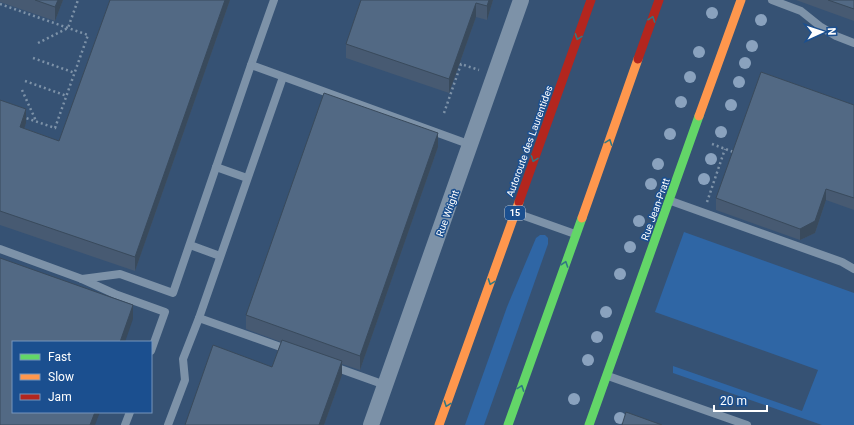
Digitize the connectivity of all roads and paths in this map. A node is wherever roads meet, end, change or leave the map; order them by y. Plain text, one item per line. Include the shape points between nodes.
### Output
1 (78, 0) edge
2 (274, 0) edge
3 (522, 0) edge
4 (591, 0) edge
5 (659, 0) edge
6 (741, 0) edge
7 (772, 0) edge
8 (0, 4) edge
9 (68, 28) junction
10 (38, 43) dead end
11 (854, 43) edge
12 (33, 58) dead end
13 (251, 65) junction
14 (482, 71) dead end
15 (75, 73) junction
16 (283, 77) junction
17 (25, 81) dead end
18 (22, 90) dead end
19 (67, 96) junction
20 (444, 113) dead end
21 (22, 116) edge
22 (36, 121) junction
23 (471, 144) junction
24 (712, 144) dead end
25 (725, 149) junction
26 (736, 153) edge
27 (216, 167) junction
28 (247, 178) junction
29 (670, 200) junction
30 (706, 205) dead end
31 (515, 213) junction
32 (576, 234) junction
33 (190, 245) junction
34 (0, 249) edge
35 (220, 256) junction
36 (854, 269) edge
37 (82, 278) junction
38 (199, 318) junction
39 (152, 349) edge
40 (300, 354) edge
41 (322, 362) edge
42 (607, 376) junction
43 (385, 385) junction
44 (130, 413) edge
45 (125, 425) edge
46 (168, 425) edge
47 (371, 425) edge
48 (439, 425) edge
49 (508, 425) edge
50 (589, 425) edge
51 (747, 425) edge

1 - 9 path
2 - 13 lane
3 - 23 street, Rue Wright
4 -> 31 main road, Autoroute des Laurentides / 15
32 -> 5 main road
6 - 29 main road, Rue Jean-Pratt
7 - 11 lane via 801,11 821,27
8 - 9 path
9 - 10 path
9 - 15 path via 88,35
12 - 15 path
13 - 16 lane
13 - 27 lane
14 - 20 path via 461,64
15 - 19 path
16 - 23 lane
16 - 28 lane
17 - 19 path
18 - 22 path
19 - 22 path via 55,128
21 - 22 path
23 - 43 street, Rue Wright
24 - 25 path
25 - 26 path
25 - 30 path
27 - 28 lane
27 - 33 lane
28 - 35 lane
29 - 36 lane via 842,262
29 - 42 main road, Rue Jean-Pratt
31 - 32 lane
31 -> 48 main road, Autoroute des Laurentides / 15
49 -> 32 main road
33 - 35 lane
33 - 37 lane via 173,293 120,274
34 - 37 lane
35 - 38 lane
37 - 39 lane via 115,294 165,312
38 - 40 lane
38 - 46 lane via 183,359 185,380
41 - 43 lane
42 - 50 main road, Rue Jean-Pratt
42 - 51 lane
43 - 47 street, Rue Wright
44 - 45 lane

